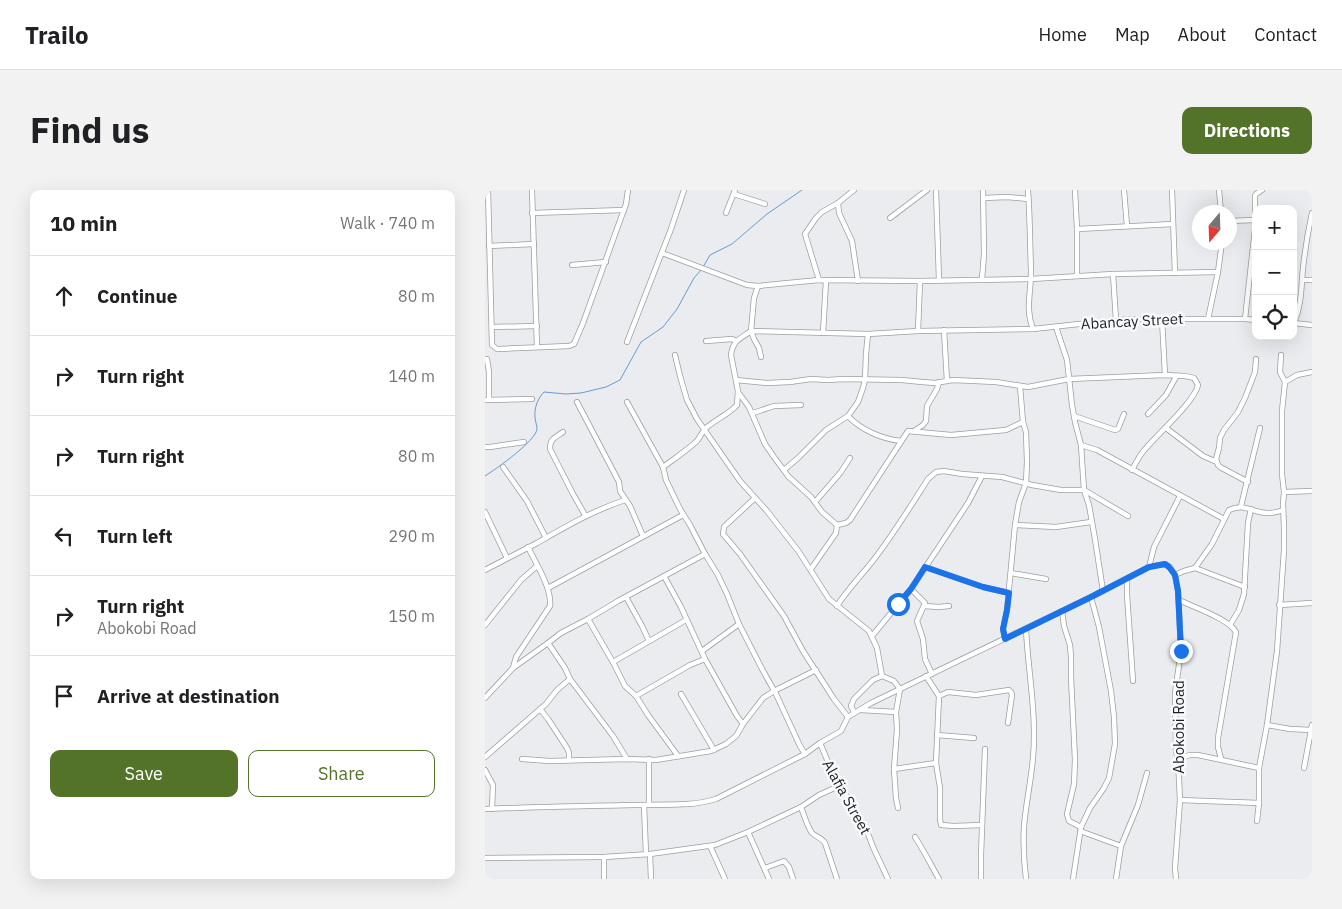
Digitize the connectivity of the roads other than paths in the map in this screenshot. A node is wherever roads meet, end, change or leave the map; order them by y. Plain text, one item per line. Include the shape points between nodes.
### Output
1 (488, 190) edge
2 (532, 190) edge
3 (628, 190) edge
4 (684, 190) edge
5 (854, 190) edge
6 (927, 190) edge
7 (936, 190) edge
8 (983, 190) edge
9 (1028, 190) edge
10 (1075, 190) edge
11 (1124, 190) edge
12 (1171, 190) edge
13 (1219, 190) edge
14 (1262, 190) edge
15 (734, 192) edge
16 (984, 198) junction
17 (1028, 199) junction
18 (838, 203) junction
19 (765, 204) dead end
20 (1220, 205) edge
21 (1255, 205) edge
22 (624, 210) junction
23 (533, 213) junction
24 (726, 213) dead end
25 (1312, 215) edge
26 (890, 218) dead end
27 (1252, 220) edge
28 (1237, 221) edge
29 (1173, 224) junction
30 (1127, 226) junction
31 (1077, 229) junction
32 (534, 244) junction
33 (489, 246) junction
34 (1221, 250) edge
35 (1253, 250) edge
36 (662, 253) junction
37 (606, 262) junction
38 (572, 265) dead end
39 (1218, 272) junction
40 (1175, 273) junction
41 (1113, 274) junction
42 (1077, 276) junction
43 (983, 279) junction
44 (1031, 279) junction
45 (819, 280) junction
46 (826, 280) junction
47 (939, 280) junction
48 (1302, 280) junction
49 (1312, 280) edge
50 (858, 281) junction
51 (920, 281) junction
52 (758, 286) junction
53 (1297, 316) edge
54 (1208, 318) junction
55 (1162, 319) junction
56 (1245, 319) junction
57 (1116, 320) junction
58 (1252, 320) edge
59 (1297, 323) edge
60 (1312, 325) edge
61 (537, 326) junction
62 (492, 327) junction
63 (1056, 327) junction
64 (1033, 329) junction
65 (944, 330) junction
66 (751, 331) junction
67 (918, 331) junction
68 (823, 332) junction
69 (868, 334) junction
70 (706, 341) dead end
71 (736, 341) junction
72 (627, 342) dead end
73 (537, 347) junction
74 (675, 355) dead end
75 (1281, 355) dead end
76 (761, 357) dead end
77 (485, 358) edge
78 (1256, 359) dead end
79 (1312, 372) edge
80 (1165, 375) junction
81 (1176, 377) junction
82 (1069, 379) junction
83 (736, 380) junction
84 (865, 380) junction
85 (947, 381) junction
86 (939, 382) junction
87 (1285, 382) junction
88 (1020, 386) junction
89 (738, 391) junction
90 (532, 399) dead end
91 (487, 400) edge
92 (577, 402) dead end
93 (627, 402) dead end
94 (801, 405) dead end
95 (753, 413) junction
96 (1124, 414) dead end
97 (1149, 414) dead end
98 (848, 416) junction
99 (1074, 416) junction
100 (1023, 422) junction
101 (1166, 428) junction
102 (1260, 428) dead end
103 (705, 429) junction
104 (914, 431) junction
105 (563, 432) dead end
106 (901, 441) junction
107 (524, 442) dead end
108 (1081, 444) junction
109 (485, 446) edge
110 (850, 458) dead end
111 (1217, 464) junction
112 (503, 467) dead end
113 (663, 467) junction
114 (784, 470) junction
115 (1132, 470) junction
116 (982, 476) junction
117 (1248, 482) junction
118 (1026, 483) junction
119 (1084, 490) junction
120 (1312, 491) edge
121 (1284, 492) junction
122 (1180, 496) junction
123 (755, 498) junction
124 (625, 500) junction
125 (815, 502) junction
126 (1241, 506) junction
127 (1251, 509) junction
128 (1283, 510) junction
129 (485, 512) edge
130 (683, 515) junction
131 (585, 516) junction
132 (1128, 516) dead end
133 (1224, 519) junction
134 (1091, 522) junction
135 (491, 525) junction
136 (837, 525) junction
137 (1015, 526) junction
138 (485, 529) edge
139 (643, 536) junction
140 (546, 538) junction
141 (528, 547) junction
142 (705, 554) junction
143 (507, 558) junction
144 (537, 566) junction
145 (925, 567) junction
146 (1149, 567) junction
147 (1195, 568) junction
148 (811, 569) junction
149 (485, 570) edge
150 (1011, 573) junction
151 (1175, 575) junction
152 (665, 576) junction
153 (1046, 579) dead end
154 (1127, 579) junction
155 (1245, 587) junction
156 (548, 588) junction
157 (911, 589) junction
158 (1103, 591) junction
159 (1009, 593) junction
160 (626, 597) junction
161 (1091, 597) junction
162 (1179, 600) junction
163 (1312, 603) edge
164 (1279, 605) junction
165 (837, 606) junction
166 (924, 606) junction
167 (949, 606) dead end
168 (1062, 611) junction
169 (485, 614) edge
170 (492, 618) junction
171 (588, 619) junction
172 (686, 620) junction
173 (739, 624) junction
174 (485, 625) edge
175 (1230, 625) junction
176 (1026, 628) junction
177 (872, 636) junction
178 (1005, 639) junction
179 (649, 641) junction
180 (548, 643) junction
181 (702, 651) junction
182 (705, 659) junction
183 (613, 662) junction
184 (513, 668) junction
185 (816, 670) junction
186 (929, 675) junction
187 (882, 676) junction
188 (569, 679) junction
189 (1133, 681) dead end
190 (899, 689) junction
191 (774, 691) junction
192 (681, 694) dead end
193 (636, 696) junction
194 (939, 696) junction
195 (485, 698) edge
196 (540, 709) junction
197 (861, 710) junction
198 (854, 712) junction
199 (896, 712) junction
200 (849, 717) junction
201 (1008, 723) dead end
202 (743, 724) junction
203 (1267, 726) junction
204 (1312, 728) edge
205 (937, 735) junction
206 (974, 738) dead end
207 (820, 743) junction
208 (714, 750) junction
209 (985, 750) dead end
210 (805, 754) junction
211 (678, 756) junction
212 (485, 757) edge
213 (522, 759) dead end
214 (627, 759) junction
215 (649, 759) junction
216 (1178, 759) junction
217 (1221, 759) junction
218 (569, 760) junction
219 (937, 763) junction
220 (894, 768) junction
221 (1259, 768) junction
222 (1304, 768) dead end
223 (485, 770) edge
224 (1147, 772) dead end
225 (841, 785) junction
226 (1180, 800) junction
227 (1259, 803) junction
228 (647, 804) junction
229 (801, 807) junction
230 (898, 808) dead end
231 (485, 809) edge
232 (492, 809) junction
233 (1257, 821) dead end
234 (982, 825) junction
235 (1081, 829) junction
236 (749, 832) junction
237 (915, 837) dead end
238 (711, 846) junction
239 (1121, 846) junction
240 (648, 854) junction
241 (604, 857) junction
242 (485, 858) edge
243 (765, 868) junction
244 (604, 879) edge
245 (651, 879) edge
246 (725, 879) edge
247 (769, 879) edge
248 (793, 879) edge
249 (837, 879) edge
250 (888, 879) edge
251 (939, 879) edge
252 (981, 879) edge
253 (1027, 879) edge
254 (1073, 879) edge
255 (1116, 879) edge
256 (1176, 879) edge

1 - 33 street
2 - 23 street
3 - 22 street
4 - 36 street
5 - 18 street
6 - 26 street
7 - 47 street
8 - 16 street
9 - 17 street
10 - 31 street
11 - 30 street
12 - 29 street
13 - 20 street
14 - 21 street via 1255,196
15 - 19 street
15 - 24 street
16 - 17 street
16 - 43 street
17 - 44 street
18 - 45 street via 822,212 805,234
18 - 50 street via 852,241
22 - 23 street
22 - 37 street
23 - 32 street
25 - 48 street
27 - 28 street
29 - 30 street
29 - 40 street
30 - 31 street
31 - 42 street
32 - 33 street
32 - 61 street
33 - 62 street
34 - 39 street
35 - 56 street
36 - 52 street
36 - 72 street
37 - 38 street
37 - 73 street via 573,344
39 - 40 street
39 - 54 street
40 - 41 street
41 - 42 street
41 - 57 street
42 - 44 street
43 - 44 street
43 - 47 street
44 - 64 street via 1028,312
45 - 46 street
45 - 52 street
46 - 50 street
46 - 68 street
47 - 51 street
48 - 49 street
48 - 53 street
50 - 51 street
51 - 67 street
52 - 66 street
54 - 55 street, Abancay Street
54 - 56 street, Abancay Street
55 - 57 street, Abancay Street
55 - 80 street
56 - 58 street, Abancay Street
57 - 63 street, Abancay Street
59 - 60 street
61 - 62 street
61 - 73 street
62 - 73 street via 492,345 497,349
63 - 64 street, Abancay Street
63 - 82 street via 1067,360
64 - 65 street, Abancay Street
65 - 67 street, Abancay Street
65 - 85 street
66 - 68 street, Abancay Street
66 - 71 street
66 - 76 street
67 - 69 street, Abancay Street
68 - 69 street, Abancay Street
69 - 84 street
70 - 71 street
71 - 83 street via 731,355
74 - 103 street via 687,400
75 - 87 street via 1280,372
77 - 91 street via 489,372
78 - 111 street via 1255,372 1245,398 1220,438
79 - 87 street via 1297,374
80 - 81 street
80 - 82 street
81 - 97 street via 1166,395
81 - 101 street via 1194,378 1197,389
82 - 88 street
82 - 99 street
83 - 84 street via 776,383 811,379
83 - 89 street
84 - 86 street
84 - 98 street via 858,402
85 - 86 street
85 - 88 street via 989,381
86 - 104 street via 927,406 926,421
87 - 121 street via 1282,411
88 - 100 street
89 - 95 street
89 - 103 street via 738,404
90 - 91 street
92 - 124 street via 619,482
93 - 113 street
94 - 95 street via 774,406
95 - 114 street via 765,444
96 - 99 street via 1120,427 1115,430
98 - 106 street via 855,424 887,439
98 - 114 street via 826,430
99 - 108 street
100 - 104 street via 1006,430 963,434
100 - 118 street via 1026,432
101 - 111 street
101 - 115 street via 1144,450
102 - 117 street
103 - 113 street via 691,446
103 - 123 street
104 - 106 street via 908,431
105 - 131 street via 552,440 551,449
106 - 136 street via 850,520
107 - 109 street
108 - 115 street
108 - 119 street
110 - 125 street
111 - 117 street
112 - 140 street via 527,501
113 - 130 street
114 - 125 street
115 - 122 street
116 - 118 street
116 - 145 street
116 - 165 street via 943,471 933,475
117 - 126 street
118 - 119 street via 1061,490
118 - 137 street
119 - 132 street
119 - 134 street
120 - 121 street
121 - 128 street
122 - 133 street
122 - 146 street via 1154,547
123 - 148 street
123 - 185 street via 724,527 723,534 741,554 784,616
124 - 131 street
124 - 139 street
125 - 136 street
126 - 127 street
126 - 133 street via 1229,510
127 - 128 street via 1266,513
127 - 155 street
128 - 164 street
129 - 135 street
130 - 139 street
130 - 142 street
131 - 140 street
133 - 147 street
134 - 137 street via 1056,527
134 - 158 street
135 - 138 street
135 - 143 street
136 - 148 street via 836,533
137 - 150 street
139 - 156 street
140 - 141 street
141 - 143 street
141 - 144 street
142 - 152 street
142 - 173 street
143 - 149 street
144 - 156 street
144 - 170 street via 521,580
145 - 157 street
145 - 159 street
146 - 151 street via 1165,564
146 - 154 street
147 - 151 street
147 - 155 street
148 - 165 street via 829,599
150 - 153 street
150 - 159 street
151 - 162 street, Abokobi Road
152 - 160 street
152 - 172 street
154 - 158 street
154 - 189 street
155 - 175 street via 1241,604
156 - 184 street via 550,606 516,657
157 - 166 street via 925,603
157 - 177 street
158 - 161 street
159 - 178 street via 1003,629
160 - 171 street
160 - 179 street
161 - 168 street
161 - 235 street via 1111,691 1115,741 1109,778
162 - 175 street
162 - 216 street, Abokobi Road via 1181,651 1175,693
163 - 164 street
164 - 203 street via 1277,652
165 - 177 street
166 - 167 street
166 - 186 street via 917,621
168 - 176 street
168 - 235 street via 1070,645 1074,752 1074,784 1067,814 1069,821
169 - 170 street
170 - 174 street
171 - 180 street
171 - 183 street
172 - 179 street
172 - 181 street
173 - 181 street
173 - 191 street
175 - 217 street via 1236,635 1217,743
176 - 178 street
176 - 253 street via 1034,737 1024,833
177 - 187 street
178 - 186 street
179 - 183 street
180 - 184 street
180 - 188 street
181 - 182 street
182 - 193 street
182 - 202 street
183 - 193 street via 625,686
184 - 195 street
185 - 191 street
185 - 200 street via 833,699
186 - 190 street
186 - 194 street
187 - 190 street via 894,681
187 - 198 street via 873,680 854,699 851,706
188 - 196 street
188 - 214 street
190 - 197 street
190 - 199 street
191 - 202 street via 763,698
191 - 210 street
192 - 208 street
193 - 211 street
194 - 201 street via 948,692 975,695 1009,690 1012,695
194 - 205 street
196 - 212 street
196 - 218 street via 567,748
197 - 198 street
197 - 199 street
198 - 200 street
199 - 220 street
200 - 207 street via 841,731
202 - 208 street via 736,736
203 - 204 street
203 - 221 street
204 - 222 street
205 - 206 street
205 - 219 street
207 - 210 street
207 - 225 street, Alafia Street
208 - 211 street
209 - 234 street
210 - 228 street via 716,799 687,804
211 - 215 street
213 - 218 street
214 - 215 street
214 - 218 street
215 - 228 street
216 - 217 street via 1194,755
216 - 226 street, Abokobi Road
217 - 221 street
219 - 220 street
219 - 234 street via 941,825
220 - 230 street
221 - 227 street
223 - 232 street via 493,785
224 - 239 street
225 - 229 street
225 - 250 street, Alafia Street via 867,831
226 - 227 street
226 - 256 street, Abokobi Road
227 - 233 street
228 - 232 street
228 - 240 street
229 - 236 street
229 - 249 street via 813,833 825,841
231 - 232 street
234 - 252 street
235 - 239 street
235 - 254 street
236 - 238 street
236 - 243 street
237 - 251 street
238 - 240 street
238 - 246 street
239 - 255 street
240 - 241 street
240 - 245 street
241 - 242 street
241 - 244 street
243 - 247 street
243 - 248 street via 784,860

